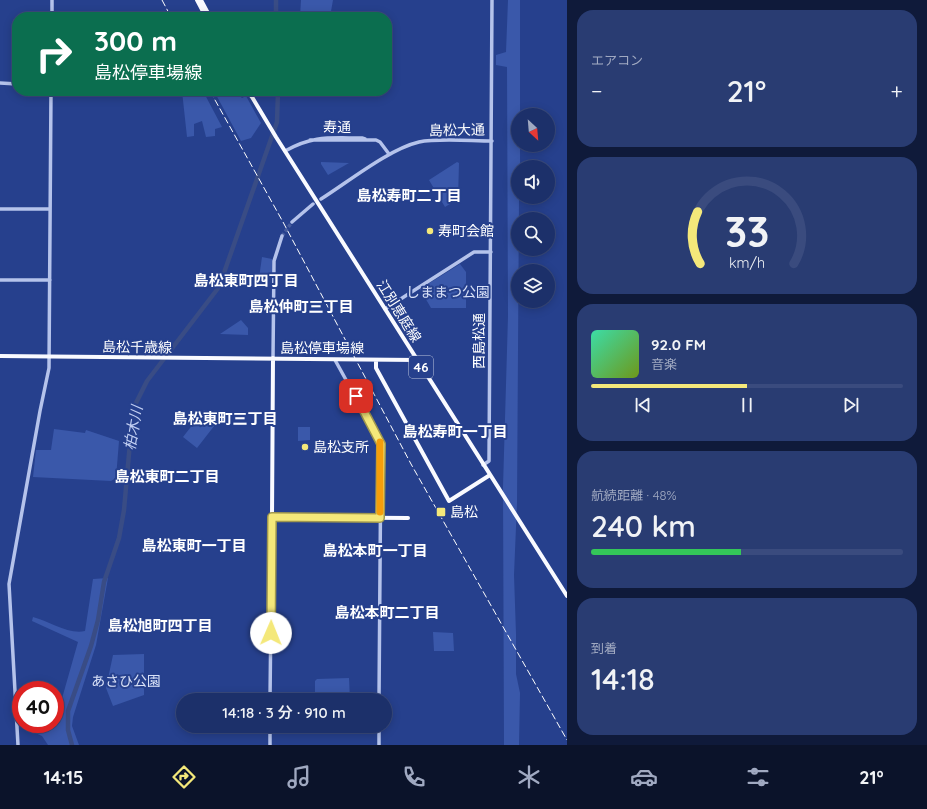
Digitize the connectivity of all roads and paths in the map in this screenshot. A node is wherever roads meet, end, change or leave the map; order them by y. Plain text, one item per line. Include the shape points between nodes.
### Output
1 (52, 0) edge
2 (197, 0) edge
3 (201, 0) edge
4 (492, 0) edge
5 (52, 12) edge
6 (203, 12) edge
7 (207, 12) edge
8 (0, 83) edge
9 (12, 84) edge
10 (51, 96) edge
11 (252, 97) edge
12 (492, 142) junction
13 (285, 151) junction
14 (389, 154) junction
15 (321, 199) dead end
16 (313, 204) dead end
17 (0, 209) edge
18 (50, 209) junction
19 (292, 222) tunnel mouth
20 (282, 236) tunnel mouth
21 (491, 252) junction
22 (0, 280) edge
23 (50, 280) junction
24 (385, 309) junction
25 (0, 356) edge
26 (49, 356) junction
27 (273, 358) junction
28 (335, 360) junction
29 (376, 360) junction
30 (417, 360) junction
31 (483, 465) junction
32 (490, 475) junction
33 (272, 517) junction
34 (380, 518) junction
35 (408, 518) dead end
36 (567, 596) edge
37 (270, 693) edge
38 (379, 693) edge
39 (270, 733) edge
40 (379, 733) edge
41 (18, 745) edge
42 (270, 745) edge
43 (378, 745) edge

1 - 5 street
2 - 6 main road
3 - 7 main road
4 - 12 street, 島松大通
8 - 9 street
10 - 18 street
11 - 13 main road, 江別恵庭線 / 46
12 - 14 street, 島松大通 via 422,142
12 - 21 street, 西島松通
13 - 14 street, 寿通 via 300,142 316,138 362,138 378,140
13 - 24 main road, 江別恵庭線 / 46
14 - 15 street, 島松大通
16 - 19 street
17 - 18 street
18 - 23 street
20 - 27 street via 274,262
21 - 24 street via 474,252
21 - 31 street, 西島松通 via 489,461
22 - 23 street
23 - 26 street
24 - 30 main road, 江別恵庭線 / 46
25 - 26 main road, 島松千歳線
26 - 27 main road, 島松千歳線
26 - 41 street via 49,368 9,584
27 - 28 main road, 島松停車場線
27 - 33 main road, 島松停車場線
28 - 29 main road, 島松停車場線
28 - 34 street via 381,444
29 - 30 main road, 島松停車場線
29 - 32 main road, 島松停車場線 via 376,368 449,501
30 - 31 main road, 江別恵庭線 / 46
31 - 32 main road, 江別恵庭線 / 46
32 - 36 main road, 江別恵庭線 / 46
33 - 34 main road
33 - 37 street
34 - 35 main road
34 - 38 street
39 - 42 street
40 - 43 street

